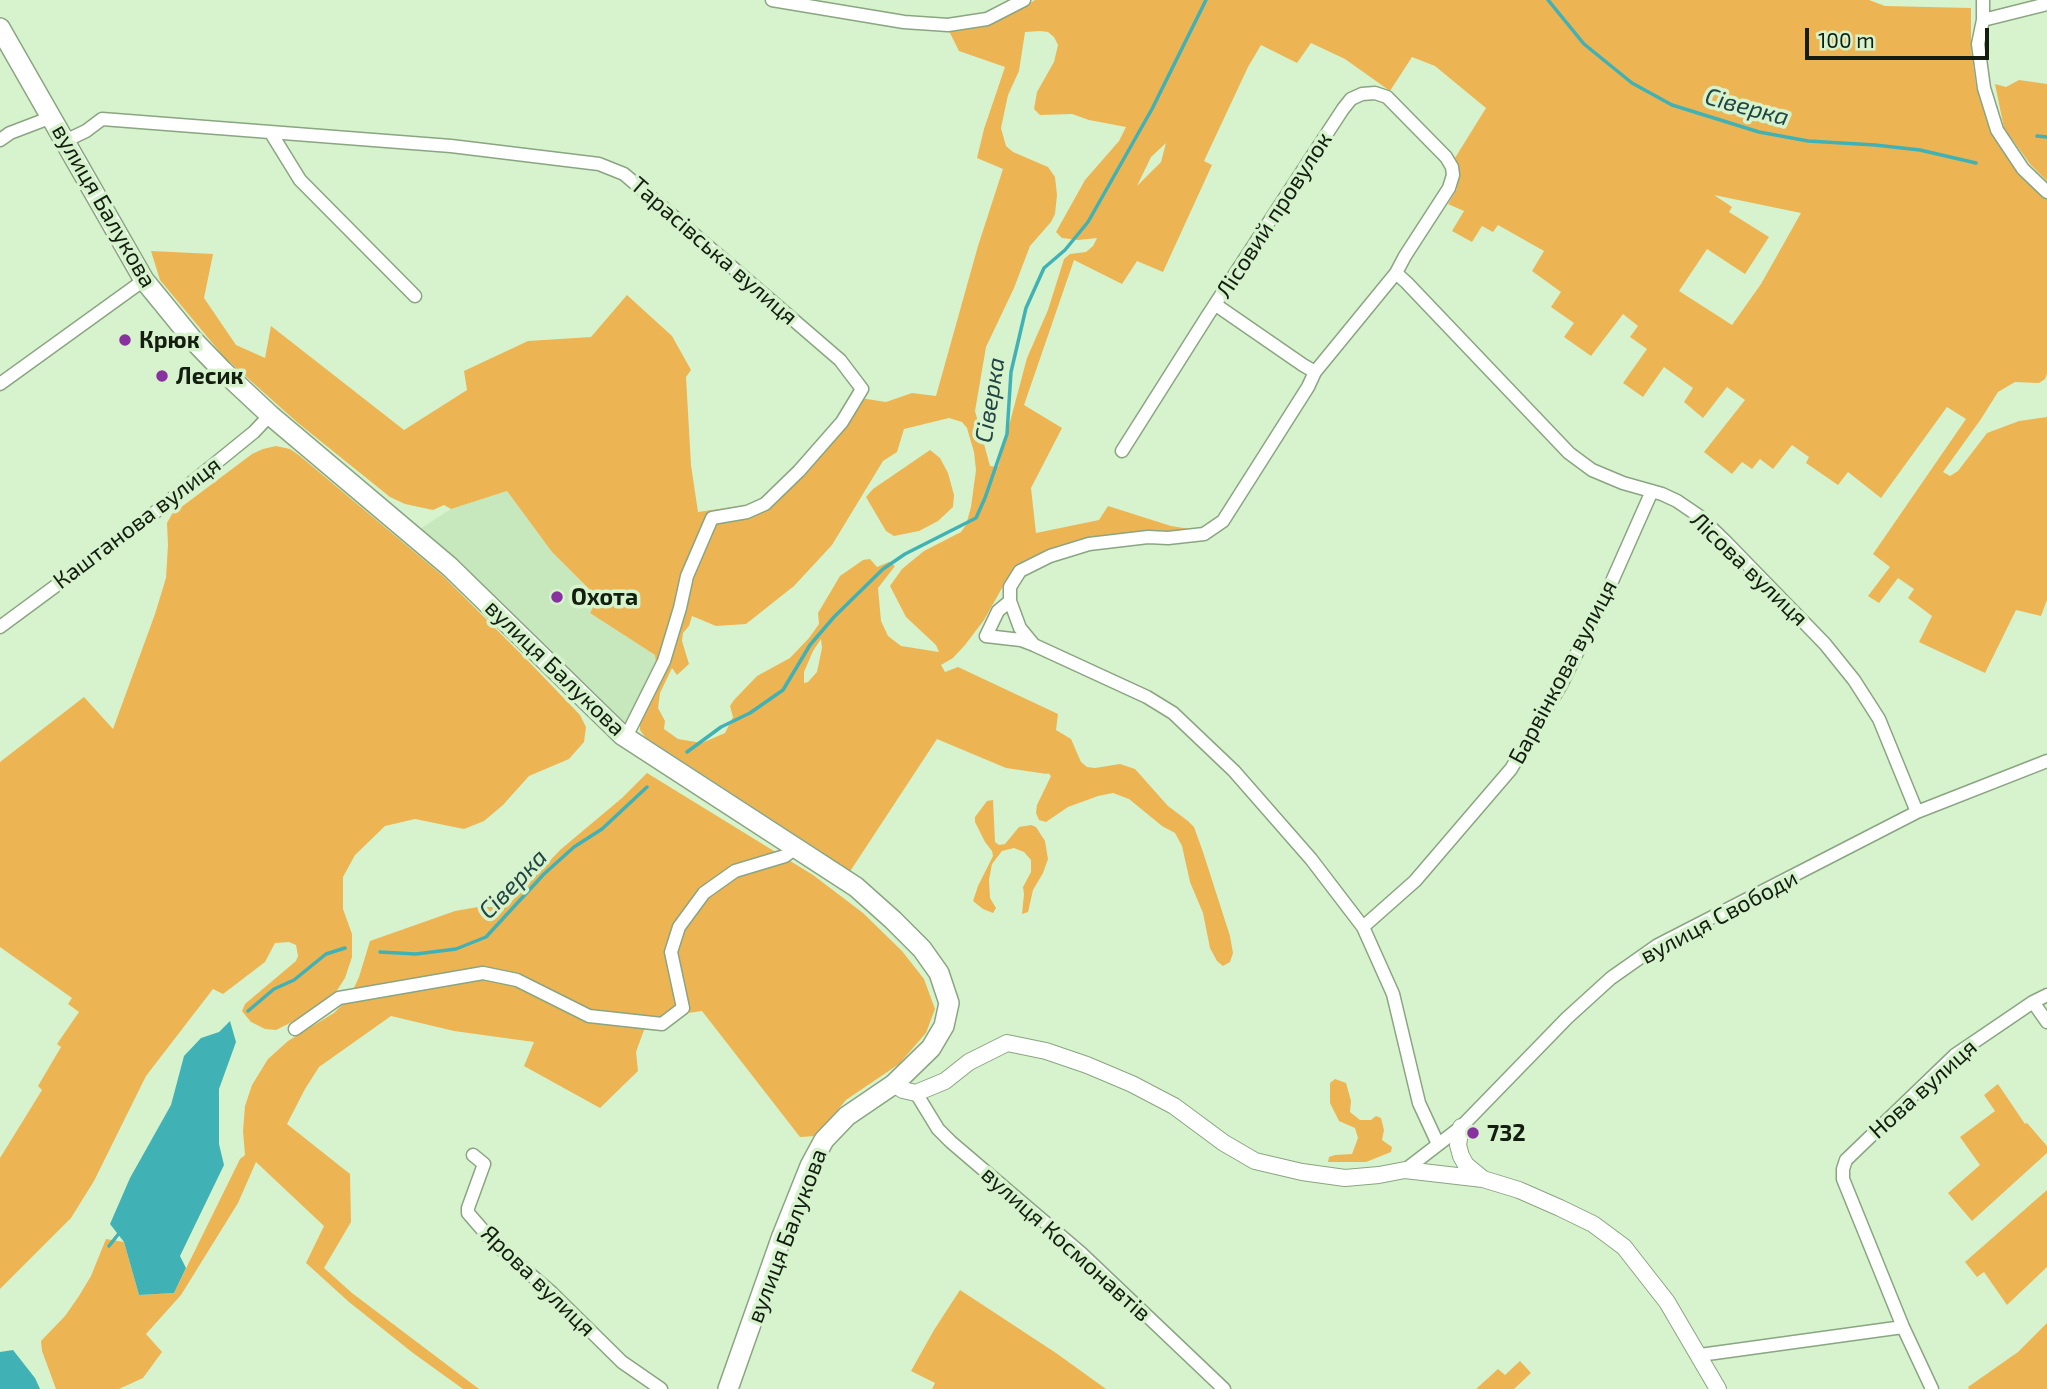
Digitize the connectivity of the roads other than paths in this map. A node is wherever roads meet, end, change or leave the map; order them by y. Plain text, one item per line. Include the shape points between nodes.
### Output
1 (772, 0) edge
2 (1024, 0) edge
3 (1983, 0) edge
4 (2047, 4) edge
5 (1983, 20) junction
6 (0, 28) edge
7 (52, 117) junction
8 (271, 133) junction
9 (0, 140) edge
10 (65, 141) junction
11 (2047, 192) edge
12 (1396, 274) junction
13 (144, 280) junction
14 (415, 296) dead end
15 (1216, 305) junction
16 (1315, 372) junction
17 (0, 384) edge
18 (270, 415) junction
19 (1122, 451) dead end
20 (1652, 491) junction
21 (1010, 601) junction
22 (0, 627) edge
23 (1034, 645) junction
24 (622, 735) junction
25 (2047, 761) edge
26 (1917, 811) junction
27 (797, 847) junction
28 (1363, 927) junction
29 (2047, 995) edge
30 (2033, 1002) junction
31 (2047, 1022) edge
32 (295, 1029) dead end
33 (894, 1084) junction
34 (916, 1093) junction
35 (1461, 1127) junction
36 (1437, 1144) junction
37 (473, 1155) dead end
38 (1405, 1170) junction
39 (1483, 1179) junction
40 (1903, 1327) junction
41 (1700, 1356) junction
42 (661, 1389) edge
43 (728, 1389) edge
44 (1224, 1389) edge
45 (1718, 1389) edge
46 (1932, 1389) edge

1 - 2 street via 948,25 987,19
3 - 5 street
4 - 5 street
5 - 11 street via 1978,44 1984,88 1997,131 2023,170
6 - 7 main road, вулиця Балукова
7 - 9 street
7 - 10 main road, вулиця Балукова
8 - 10 street, Тарасівська вулиця via 102,119
8 - 14 street via 300,180
8 - 24 street, Тарасівська вулиця via 451,146 599,164 624,174 840,360 862,389 842,422 765,504 712,518 687,576 664,662 629,731
10 - 13 main road, вулиця Балукова
12 - 15 street, Лісовий провулок via 1449,188 1452,167 1387,97 1362,94 1343,109
12 - 16 street
12 - 20 street, Лісова вулиця via 1569,453 1592,470
13 - 17 street
13 - 18 main road, вулиця Балукова via 201,348
15 - 16 street
15 - 19 street, Лісовий провулок
16 - 21 street via 1223,521 1214,528 1203,534 1089,544 1050,555 1020,571 1010,587
18 - 22 street, Каштанова вулиця via 153,514
18 - 24 main road, вулиця Балукова via 450,568
20 - 26 street, Лісова вулиця via 1699,516 1840,662 1879,719
20 - 28 street, Барвінкова вулиця via 1561,685 1511,769 1415,881
21 - 23 street via 1020,628
21 - 23 street via 998,611 986,636
23 - 28 street via 1173,713 1234,771
24 - 27 main road, вулиця Балукова
25 - 26 street, вулиця Свободи
26 - 35 street, вулиця Свободи via 1658,945 1611,978 1567,1018
27 - 32 street via 785,856 735,871 704,893 679,927 670,953 683,1008 662,1024 589,1016 517,980 483,973 339,998
27 - 33 main road, вулиця Балукова via 875,903 922,949 939,973 949,1003 944,1026 931,1048
28 - 36 street via 1393,994 1419,1104
29 - 30 street, Нова вулиця
30 - 31 street
30 - 40 street, Нова вулиця via 1955,1055 1846,1160 1843,1178
33 - 34 street
33 - 43 main road, вулиця Балукова via 846,1116 824,1140 782,1236
34 - 38 street via 1007,1043 1046,1051 1132,1084 1255,1161 1345,1178
34 - 44 street, вулиця Космонавтів via 951,1142 1081,1253
35 - 36 street, вулиця Свободи
35 - 39 street via 1461,1156
36 - 38 street, вулиця Свободи
37 - 42 street, Ярова вулиця via 484,1164 468,1213 622,1362
38 - 39 street
39 - 41 street via 1560,1208 1593,1224 1624,1247 1667,1302
40 - 41 street
40 - 46 street
41 - 45 street

